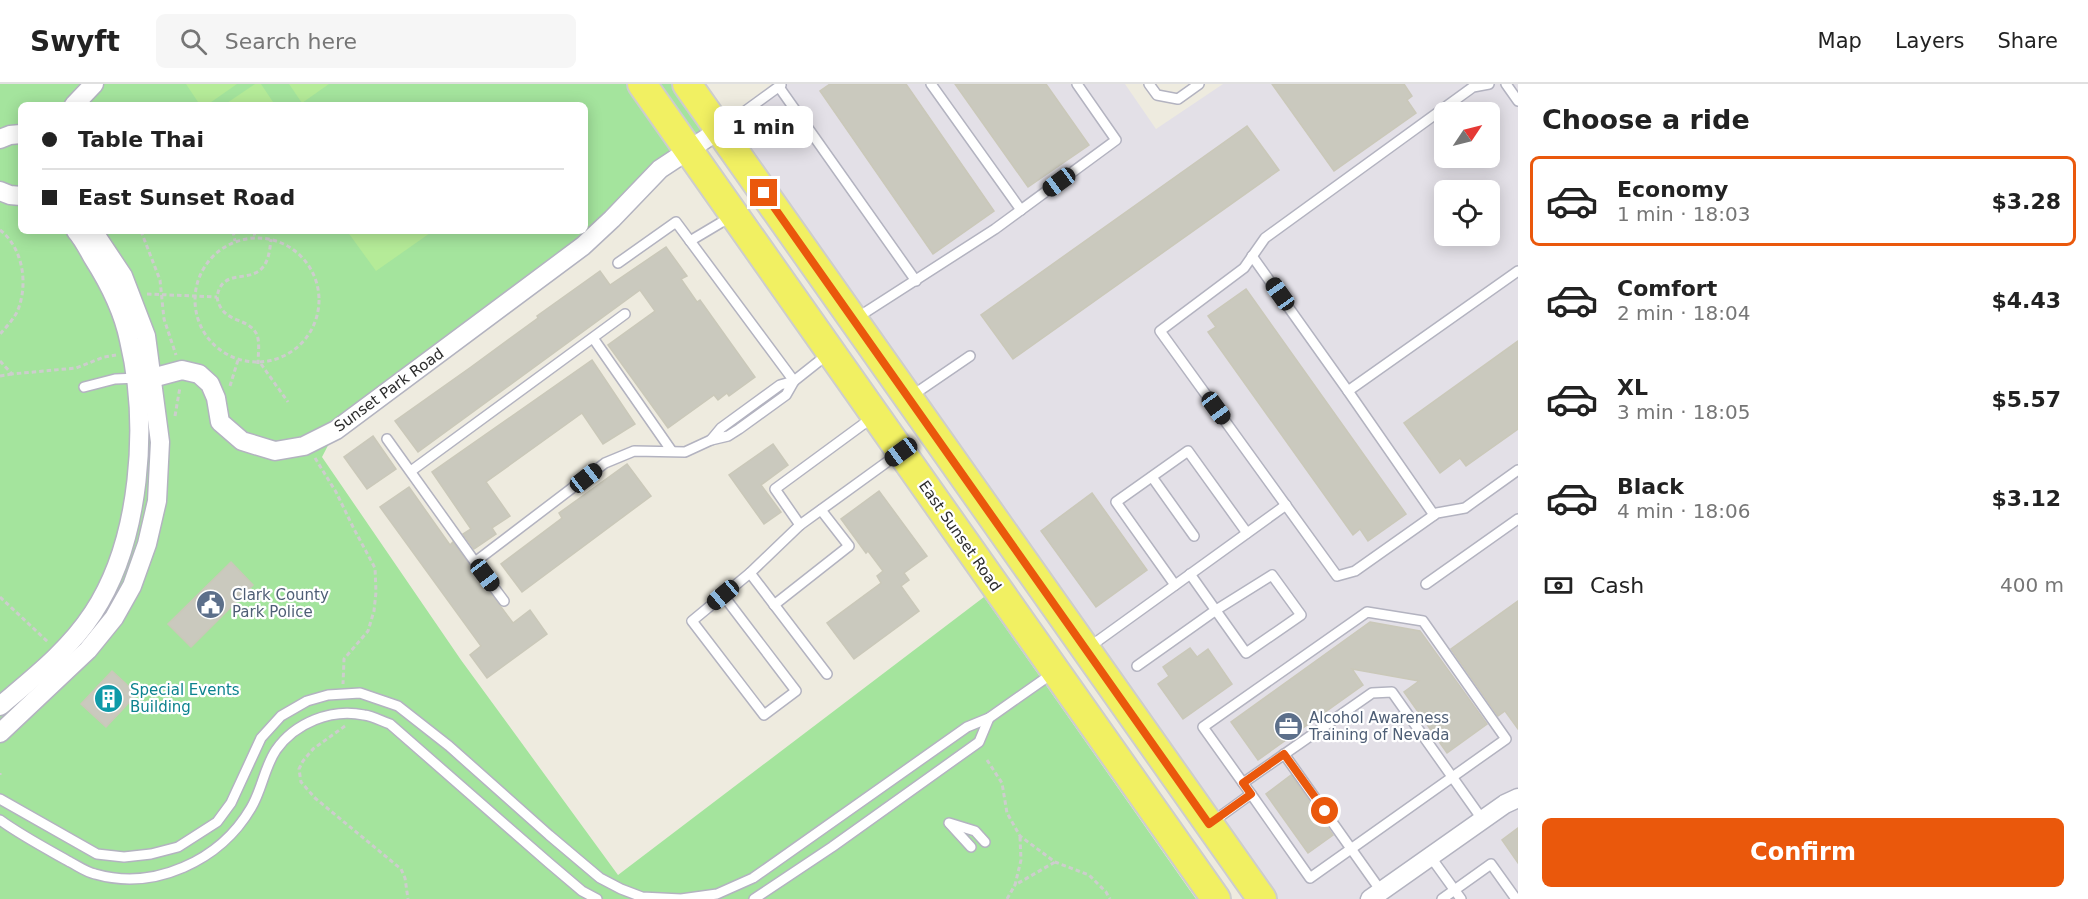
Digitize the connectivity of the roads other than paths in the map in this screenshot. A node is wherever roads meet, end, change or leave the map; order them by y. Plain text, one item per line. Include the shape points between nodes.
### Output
1 (94, 84) edge
2 (642, 84) edge
3 (687, 84) edge
4 (931, 84) edge
5 (1077, 84) edge
6 (1149, 84) edge
7 (1199, 84) edge
8 (1489, 84) edge
9 (1506, 84) edge
10 (781, 86) edge
11 (1518, 101) edge
12 (77, 102) edge
13 (719, 130) junction
14 (18, 134) edge
15 (0, 139) edge
16 (688, 150) junction
17 (0, 191) edge
18 (18, 196) edge
19 (1021, 210) junction
20 (733, 215) junction
21 (78, 234) edge
22 (95, 234) edge
23 (690, 241) junction
24 (1252, 256) junction
25 (618, 263) dead end
26 (1518, 271) edge
27 (916, 281) junction
28 (625, 314) dead end
29 (853, 320) junction
30 (593, 338) junction
31 (830, 353) junction
32 (970, 356) dead end
33 (144, 378) junction
34 (794, 381) junction
35 (84, 387) dead end
36 (1348, 391) junction
37 (764, 397) junction
38 (908, 398) junction
39 (770, 406) junction
40 (744, 412) junction
41 (875, 416) junction
42 (750, 421) junction
43 (387, 439) dead end
44 (711, 440) junction
45 (671, 450) junction
46 (901, 452) junction
47 (1518, 470) edge
48 (411, 471) junction
49 (1152, 477) junction
50 (1286, 505) junction
51 (821, 510) junction
52 (1434, 515) junction
53 (1518, 519) edge
54 (800, 525) junction
55 (1247, 533) junction
56 (1194, 536) dead end
57 (475, 562) junction
58 (750, 573) junction
59 (1190, 574) junction
60 (1426, 584) dead end
61 (1175, 585) junction
62 (723, 595) junction
63 (504, 601) dead end
64 (774, 605) junction
65 (1216, 610) junction
66 (1086, 650) junction
67 (1137, 666) dead end
68 (1055, 672) junction
69 (827, 675) dead end
70 (0, 706) edge
71 (989, 718) junction
72 (0, 733) edge
73 (1284, 754) junction
74 (1452, 778) junction
75 (1243, 783) junction
76 (1251, 794) junction
77 (1518, 798) edge
78 (0, 799) edge
79 (1482, 819) junction
80 (0, 820) edge
81 (1209, 824) junction
82 (985, 842) dead end
83 (971, 847) dead end
84 (1352, 849) junction
85 (1430, 856) junction
86 (1455, 890) junction
87 (1376, 895) edge
88 (597, 899) edge
89 (754, 899) edge
90 (1216, 899) edge
91 (1262, 899) edge
92 (1442, 899) edge
93 (1461, 899) edge
94 (1516, 899) edge

1 - 12 street
2 - 16 main road, East Sunset Road
3 - 13 main road
4 - 19 lane
5 - 19 lane via 1116,140
6 - 7 lane via 1157,95 1178,99
8 - 24 lane via 1473,87 1274,231
9 - 11 lane
10 - 13 lane
10 - 27 lane
13 - 16 street, Sunset Park Road
13 - 29 main road
14 - 15 street
16 - 20 main road, East Sunset Road
16 - 33 street, Sunset Park Road via 660,169 583,246 336,430 307,445 275,451 242,441 220,422 210,384 199,375 182,370
17 - 18 street
19 - 27 lane
20 - 23 lane
20 - 31 main road, East Sunset Road
21 - 33 street via 109,283
22 - 33 street via 123,276 146,336
23 - 25 lane via 676,222
23 - 34 lane
24 - 36 lane
24 - 50 lane via 1244,268 1160,331
26 - 36 lane
27 - 29 lane
28 - 30 lane
29 - 38 main road
30 - 45 lane
30 - 48 lane
31 - 34 lane
31 - 41 main road, East Sunset Road
32 - 38 lane
33 - 35 lane via 115,379
33 - 70 street via 134,501 112,575 93,613 52,663
33 - 72 street via 160,442 157,501 132,586 114,618 88,650
34 - 37 lane via 780,385
34 - 39 lane via 786,395
36 - 52 lane
37 - 39 lane
37 - 40 lane
38 - 66 main road
39 - 42 lane
40 - 42 lane
40 - 44 lane
41 - 46 main road, East Sunset Road
41 - 54 lane via 775,489
42 - 44 lane via 728,436
43 - 48 lane
44 - 45 lane via 685,452
45 - 57 lane via 634,451 604,463
46 - 51 lane
46 - 68 main road, East Sunset Road
47 - 52 lane via 1465,508
48 - 57 lane
49 - 55 lane via 1188,451
49 - 56 lane
49 - 61 lane via 1116,502
50 - 52 lane via 1337,576 1355,571
50 - 55 lane
51 - 54 lane
51 - 64 lane via 849,546
53 - 60 lane
54 - 58 lane
55 - 59 lane
57 - 63 lane
58 - 62 lane
58 - 64 lane
59 - 61 lane
59 - 65 lane
61 - 66 lane
62 - 62 lane via 692,621 764,715 796,691
64 - 69 lane
65 - 65 lane via 1246,654 1301,615 1272,575
65 - 67 lane
66 - 68 main road
66 - 81 main road
68 - 71 lane
68 - 90 main road, East Sunset Road
71 - 78 lane via 968,727 753,878 717,894 681,898 642,897 600,878 450,746 398,706 360,693 307,701 281,716 261,738 231,803 217,822 178,847 124,857 97,854
71 - 89 lane via 979,742
73 - 74 lane via 1372,693 1392,692
73 - 75 lane
73 - 84 lane
74 - 75 lane via 1506,739 1423,621 1367,612 1203,727
74 - 79 lane
74 - 84 lane
75 - 76 lane
76 - 81 lane
76 - 84 lane via 1310,879
77 - 79 street
79 - 85 street
80 - 88 lane via 93,874 122,879 177,871 210,853 235,829 252,808 276,750 291,733 312,720 336,714 364,714 390,724 582,891
81 - 91 main road
82 - 83 lane via 975,831 949,823
84 - 87 lane
85 - 86 lane
85 - 87 street
86 - 92 lane
86 - 93 lane
86 - 94 lane via 1491,864

